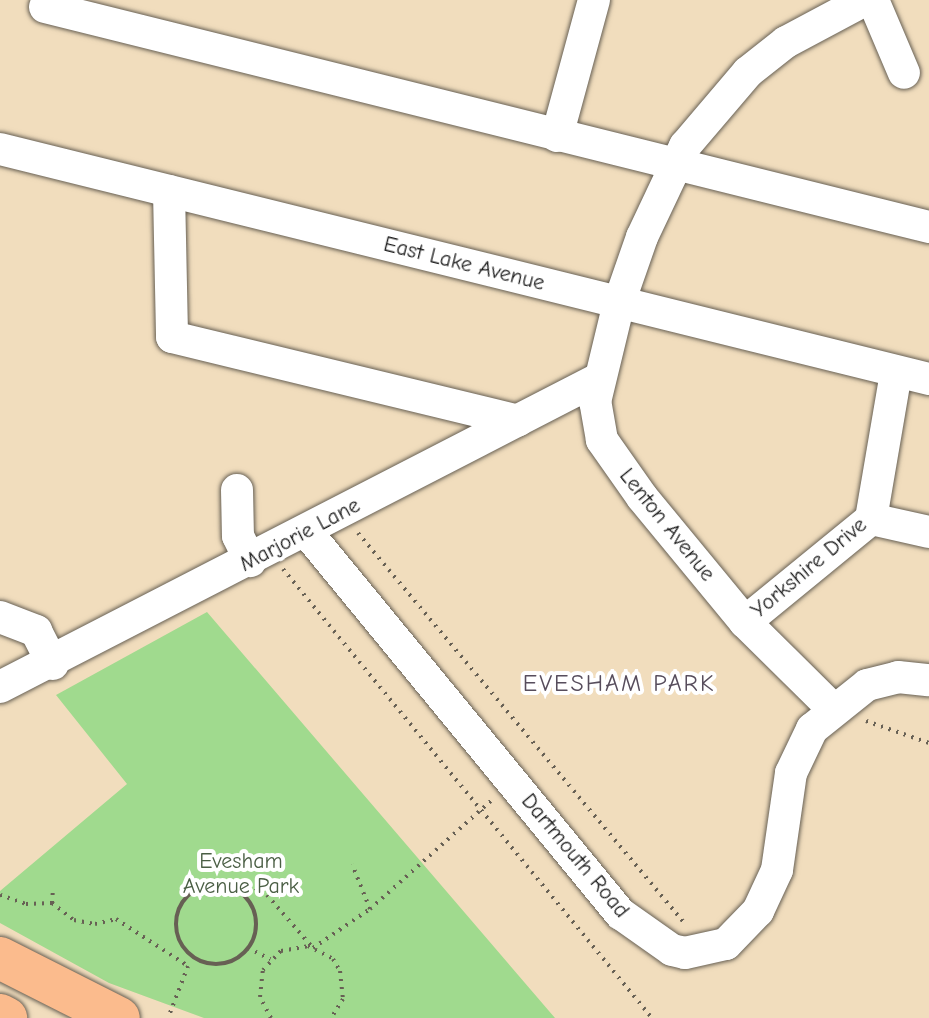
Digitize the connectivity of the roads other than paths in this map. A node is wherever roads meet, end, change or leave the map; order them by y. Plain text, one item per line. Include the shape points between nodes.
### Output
1 (594, 0) edge
2 (865, 0) edge
3 (873, 0) edge
4 (45, 7) dead end
5 (904, 73) dead end
6 (557, 136) junction
7 (0, 149) edge
8 (673, 165) junction
9 (169, 191) junction
10 (929, 227) edge
11 (619, 303) junction
12 (896, 372) junction
13 (598, 379) junction
14 (929, 379) edge
15 (518, 421) junction
16 (237, 490) dead end
17 (871, 519) junction
18 (306, 531) junction
19 (929, 532) edge
20 (260, 556) junction
21 (0, 617) edge
22 (745, 622) junction
23 (53, 664) junction
24 (929, 680) edge
25 (0, 687) edge
26 (833, 709) junction
27 (0, 958) edge
28 (0, 1015) edge
29 (6, 1018) edge
30 (119, 1018) edge

1 - 6 street
2 - 8 street, Lenton Avenue via 786,42 748,72 721,99
3 - 5 street
4 - 6 street
6 - 8 street
7 - 9 street, East Lake Avenue
8 - 10 street
8 - 11 street, Lenton Avenue
9 - 11 street, East Lake Avenue
9 - 15 street via 172,337
11 - 12 street, East Lake Avenue
11 - 13 street, Lenton Avenue
12 - 14 street, East Lake Avenue
12 - 17 street, Yorkshire Drive
13 - 15 street, Marjorie Lane
13 - 22 street, Lenton Avenue via 597,422 608,450
15 - 18 street, Marjorie Lane
16 - 20 street via 238,536
17 - 19 street
17 - 22 street, Yorkshire Drive
18 - 20 street, Marjorie Lane
18 - 26 street, Dartmouth Road via 621,914 672,950 706,949 743,932 777,870 796,758 812,729
20 - 23 street, Marjorie Lane
21 - 23 street via 36,631
22 - 26 street, Lenton Avenue
23 - 25 street, Marjorie Lane
24 - 26 street, Dartmouth Road via 888,678 867,685
27 - 30 main road
28 - 29 main road

